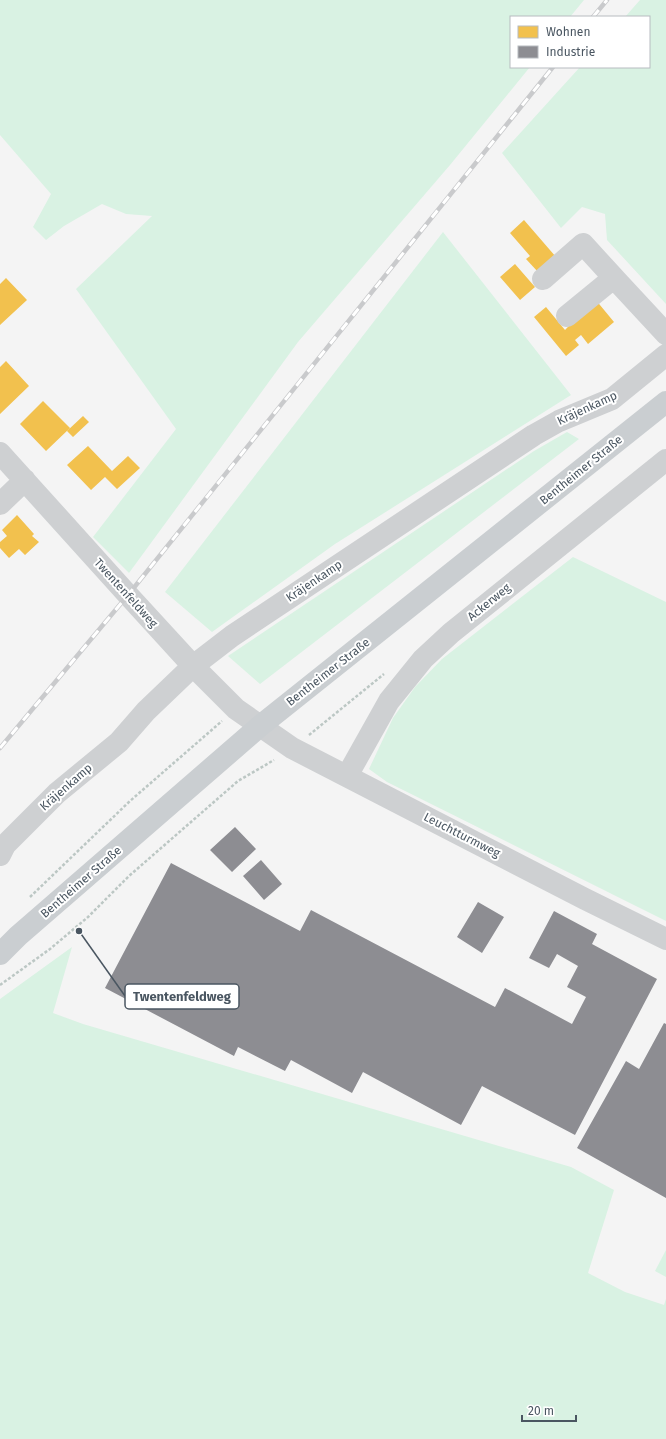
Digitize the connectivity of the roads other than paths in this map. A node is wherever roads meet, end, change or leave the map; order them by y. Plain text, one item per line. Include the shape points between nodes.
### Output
1 (543, 279) dead end
2 (615, 279) junction
3 (567, 316) dead end
4 (666, 334) edge
5 (666, 355) edge
6 (666, 402) edge
7 (0, 453) edge
8 (666, 460) edge
9 (25, 480) junction
10 (0, 504) edge
11 (193, 666) junction
12 (260, 726) junction
13 (347, 776) junction
14 (0, 855) edge
15 (666, 940) edge
16 (0, 954) edge

1 - 2 street via 583,244
2 - 3 street
2 - 4 street
5 - 11 street, Kräjenkamp via 612,399 534,434 239,631
6 - 12 main road, Bentheimer Straße
7 - 9 street, Twentenfeldweg
8 - 13 street, Ackerweg via 451,633 423,659 390,700
9 - 10 street
9 - 11 street, Twentenfeldweg
11 - 12 street, Twentenfeldweg via 236,709
11 - 14 street, Kräjenkamp via 146,711 119,742 57,793 5,845
12 - 13 street, Leuchtturmweg via 292,748
12 - 16 main road, Bentheimer Straße
13 - 15 street, Leuchtturmweg

